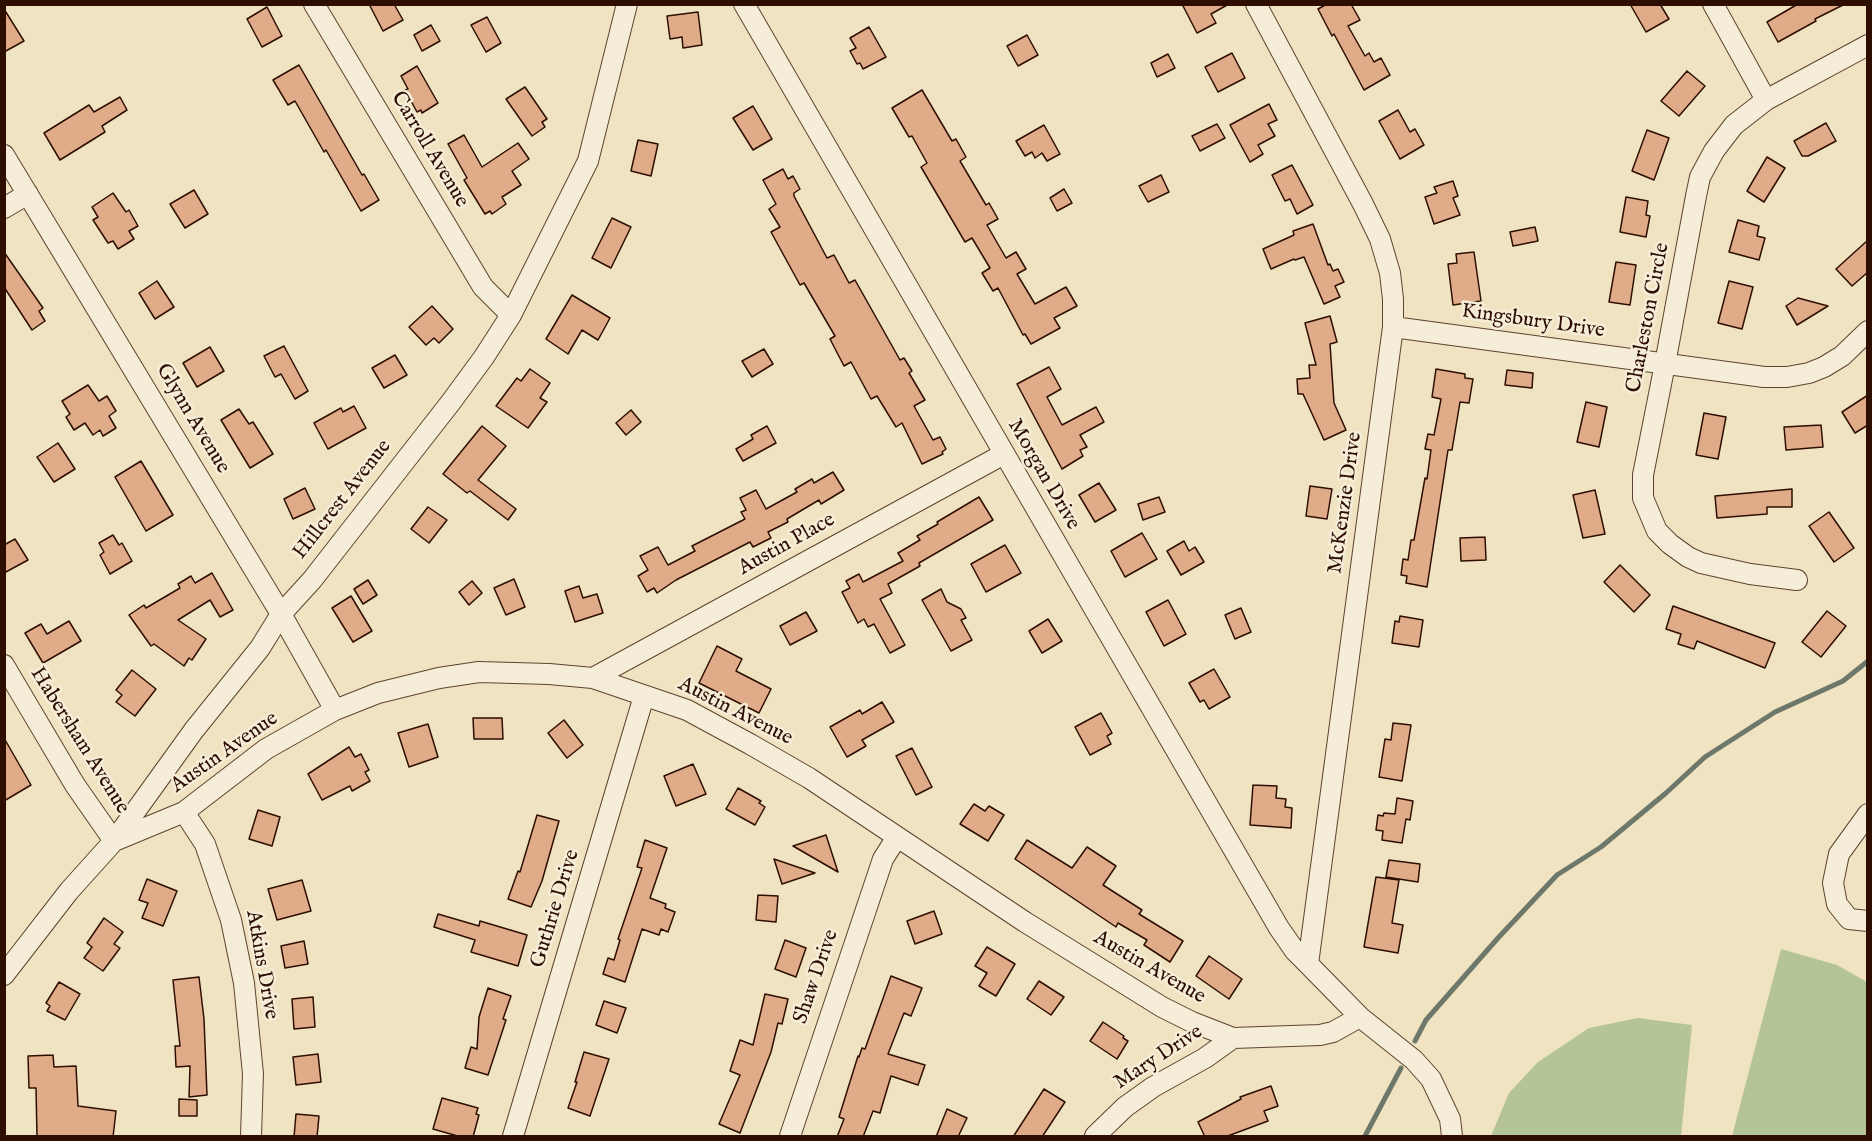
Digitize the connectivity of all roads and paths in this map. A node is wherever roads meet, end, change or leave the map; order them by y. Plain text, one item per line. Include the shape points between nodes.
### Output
1 (314, 4) edge
2 (627, 4) edge
3 (744, 4) edge
4 (1256, 4) edge
5 (1713, 4) edge
6 (1868, 45) edge
7 (1766, 100) junction
8 (4, 155) edge
9 (28, 194) junction
10 (4, 208) edge
11 (511, 315) junction
12 (1393, 327) junction
13 (1868, 331) edge
14 (1665, 364) junction
15 (1004, 454) junction
16 (1797, 580) dead end
17 (281, 614) junction
18 (4, 665) edge
19 (593, 678) junction
20 (644, 696) junction
21 (335, 710) junction
22 (184, 812) junction
23 (1868, 814) edge
24 (897, 837) junction
25 (114, 841) junction
26 (1868, 921) edge
27 (27, 946) junction
28 (4, 951) edge
29 (1308, 964) junction
30 (4, 975) edge
31 (1360, 1017) junction
32 (1233, 1038) junction
33 (251, 1137) edge
34 (513, 1137) edge
35 (790, 1137) edge
36 (1095, 1137) edge
37 (1452, 1137) edge

1 - 11 street, Carroll Avenue via 483,287
2 - 11 street, Hillcrest Avenue via 588,161
3 - 15 street, Morgan Drive
4 - 12 street, McKenzie Drive via 1380,239 1390,273
5 - 7 street
6 - 7 street, Charleston Circle
7 - 14 street, Charleston Circle via 1734,125 1701,177
8 - 9 street, Glynn Avenue
9 - 10 street
9 - 17 street, Glynn Avenue
11 - 17 street, Hillcrest Avenue via 451,402
12 - 14 street, Kingsbury Drive
12 - 29 street, McKenzie Drive
13 - 14 street, Kingsbury Drive via 1824,367 1787,377
14 - 16 street, Charleston Circle via 1642,475 1643,498 1657,531 1701,563
15 - 19 street, Austin Place
15 - 29 street, Morgan Drive via 1273,918
17 - 21 street, Glynn Avenue
17 - 25 street, Hillcrest Avenue via 260,648 194,730
18 - 25 street, Habersham Avenue via 75,785
19 - 20 street, Austin Avenue
19 - 21 street, Austin Avenue via 479,672 378,693
20 - 24 street, Austin Avenue via 687,710 750,744
20 - 34 street, Guthrie Drive
21 - 22 street, Austin Avenue via 266,749
22 - 25 street, Austin Avenue
22 - 33 street, Atkins Drive via 205,844 231,920 244,983 253,1074
23 - 26 street via 1839,854 1833,883 1837,904 1849,919
24 - 32 street, Austin Avenue via 1162,1007
24 - 35 street, Shaw Drive via 883,859
25 - 27 street, Hillcrest Avenue
27 - 28 street
27 - 30 street, Hillcrest Avenue
29 - 31 street
31 - 32 street, Mary Drive via 1320,1035
31 - 37 street via 1414,1060 1431,1079 1450,1119
32 - 36 street, Mary Drive via 1125,1107

